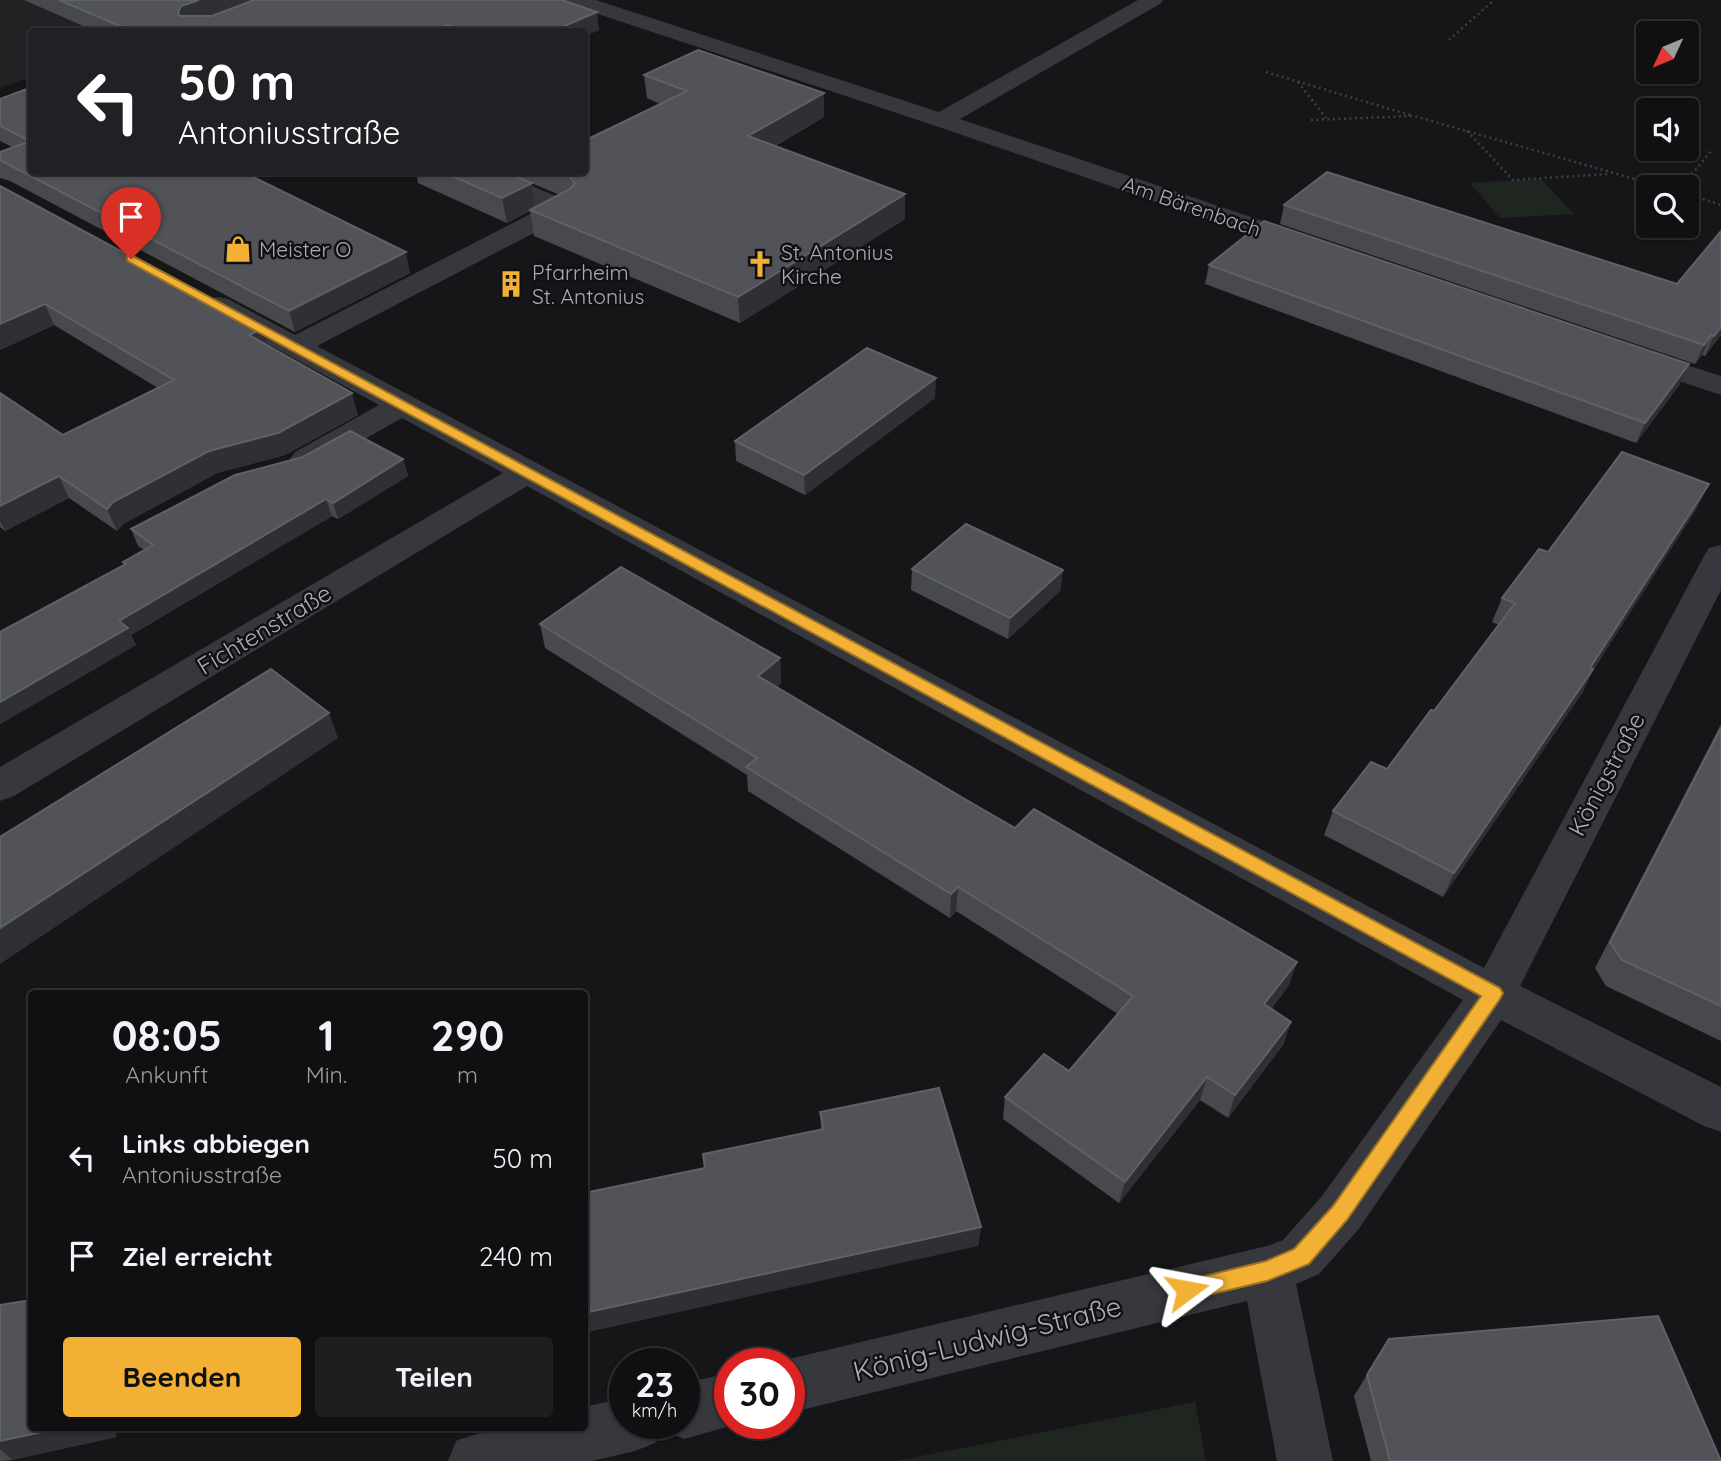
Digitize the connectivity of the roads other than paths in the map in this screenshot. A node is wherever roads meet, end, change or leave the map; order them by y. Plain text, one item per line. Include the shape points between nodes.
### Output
1 (575, 0) edge
2 (1153, 0) edge
3 (942, 120) junction
4 (486, 175) edge
5 (1326, 251) edge
6 (190, 290) edge
7 (295, 347) junction
8 (1616, 350) edge
9 (1721, 386) edge
10 (402, 405) junction
11 (273, 471) edge
12 (527, 472) junction
13 (1721, 556) edge
14 (0, 786) edge
15 (1493, 993) junction
16 (1721, 1111) edge
17 (1267, 1271) junction
18 (805, 1382) edge
19 (609, 1429) edge
20 (476, 1461) edge
21 (1305, 1461) edge

1 - 3 street, Am Bärenbach
2 - 3 street
3 - 5 street, Am Bärenbach
4 - 7 street via 563,208
6 - 7 street
7 - 10 street
8 - 9 street
10 - 11 street via 298,464
10 - 12 street
12 - 14 street, Fichtenstraße
12 - 15 street
13 - 15 street, Königstraße
15 - 16 street
15 - 17 street, König-Ludwig-Straße via 1340,1213 1301,1256
17 - 18 street, König-Ludwig-Straße
17 - 21 street
19 - 20 street

